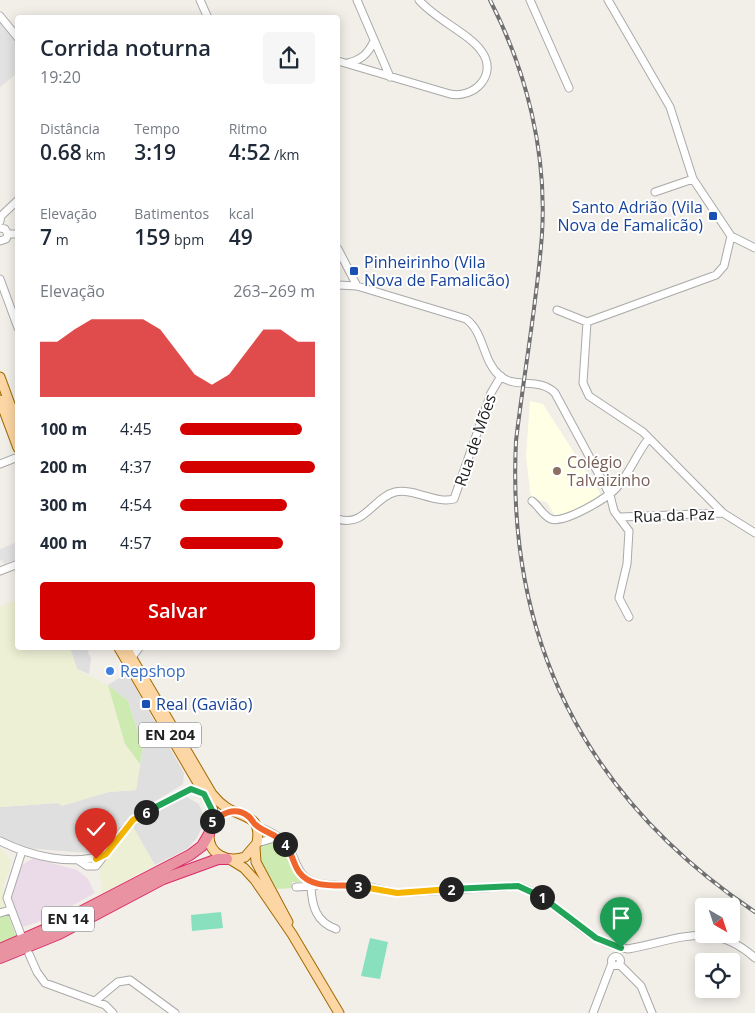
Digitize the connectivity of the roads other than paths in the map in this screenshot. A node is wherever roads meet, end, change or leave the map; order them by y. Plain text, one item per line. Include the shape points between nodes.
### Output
1 (200, 0) edge
2 (357, 0) edge
3 (419, 0) edge
4 (530, 0) edge
5 (608, 0) edge
6 (207, 15) edge
7 (0, 16) edge
8 (15, 34) edge
9 (374, 41) junction
10 (340, 61) edge
11 (347, 63) junction
12 (390, 77) junction
13 (569, 88) dead end
14 (693, 179) junction
15 (655, 192) dead end
16 (15, 203) edge
17 (0, 226) edge
18 (8, 234) junction
19 (15, 234) edge
20 (731, 236) junction
21 (0, 241) edge
22 (755, 248) edge
23 (340, 253) edge
24 (0, 279) edge
25 (340, 285) edge
26 (356, 286) junction
27 (557, 310) dead end
28 (15, 320) edge
29 (587, 322) junction
30 (501, 376) junction
31 (0, 378) edge
32 (0, 400) edge
33 (15, 418) edge
34 (649, 438) junction
35 (15, 440) edge
36 (15, 458) edge
37 (0, 464) edge
38 (610, 495) junction
39 (532, 501) dead end
40 (723, 514) junction
41 (621, 517) junction
42 (340, 520) edge
43 (755, 532) edge
44 (15, 565) edge
45 (0, 571) edge
46 (629, 617) dead end
47 (120, 650) edge
48 (127, 650) edge
49 (137, 650) edge
50 (132, 657) junction
51 (194, 777) junction
52 (191, 789) junction
53 (204, 794) junction
54 (235, 811) junction
55 (256, 826) junction
56 (210, 830) junction
57 (278, 837) junction
58 (0, 841) edge
59 (256, 845) junction
60 (22, 851) junction
61 (229, 860) junction
62 (311, 884) junction
63 (296, 887) dead end
64 (10, 910) junction
65 (0, 913) edge
66 (336, 929) dead end
67 (292, 934) junction
68 (21, 935) dead end
69 (610, 945) junction
70 (621, 948) junction
71 (0, 949) edge
72 (29, 954) dead end
73 (0, 958) edge
74 (755, 958) edge
75 (616, 961) junction
76 (95, 1001) junction
77 (112, 1013) edge
78 (175, 1013) edge
79 (339, 1013) edge
80 (592, 1013) edge
81 (652, 1013) edge

1 - 6 street
2 - 9 street
3 - 12 street via 437,18 477,47 486,62 486,77 475,90 456,95
4 - 13 street
5 - 14 street via 670,107
7 - 8 street
9 - 11 street via 361,59
9 - 12 street
10 - 11 street
11 - 12 street
14 - 15 street
14 - 20 street
16 - 17 street via 1,216
17 - 18 street
18 - 19 street
18 - 21 street
20 - 22 street
20 - 29 street via 724,266 716,275
23 - 26 street
24 - 28 street
25 - 26 street
26 - 30 street via 466,319 475,327 490,364
27 - 29 street
29 - 34 street via 584,389 589,396
30 - 38 street, Rua da Paz via 545,386 554,393
30 - 42 street, Rua de Mões via 490,393 454,499 397,491 387,495 366,515
31 - 33 main road
32 - 35 main road
34 - 38 street
34 - 40 street
36 - 37 street
38 - 39 street via 563,520 545,516
38 - 41 street, Rua da Paz via 614,511
40 - 41 street, Rua da Paz
40 - 43 street
41 - 46 street via 629,531 630,546 619,598
44 - 45 street
47 - 51 main road, EN 204
48 - 50 main road, EN 204
49 - 50 street
50 - 54 main road, EN 204 via 212,794 218,802
51 - 52 street
51 - 53 main road, EN 204
52 - 53 street
52 - 60 street via 138,816 106,854 87,866 78,860
53 - 56 main road, EN 204 via 213,812
54 - 55 main road via 247,816
54 - 56 main road, EN 14 via 221,815
55 - 57 street
55 - 59 main road
56 - 61 main road via 212,847
56 - 71 highway, EN 14 via 202,846 190,855 55,925
57 - 59 street via 267,838
57 - 62 street via 287,847 299,872
58 - 60 street
59 - 61 main road, EN 14 via 245,857
59 - 67 main road via 256,862
60 - 64 street via 7,892
61 - 67 main road via 250,874
61 - 73 highway, EN 14 via 218,859 163,879 59,934
62 - 63 street
62 - 66 street via 316,915 327,926
62 - 69 street via 397,893 518,886 536,893
64 - 65 street
64 - 68 street
67 - 79 main road
69 - 70 street
69 - 75 street
70 - 74 street via 717,935 736,943
70 - 75 street
72 - 76 street via 45,982
75 - 80 street
75 - 81 street via 641,986
76 - 77 street
76 - 78 street via 118,982 130,980

